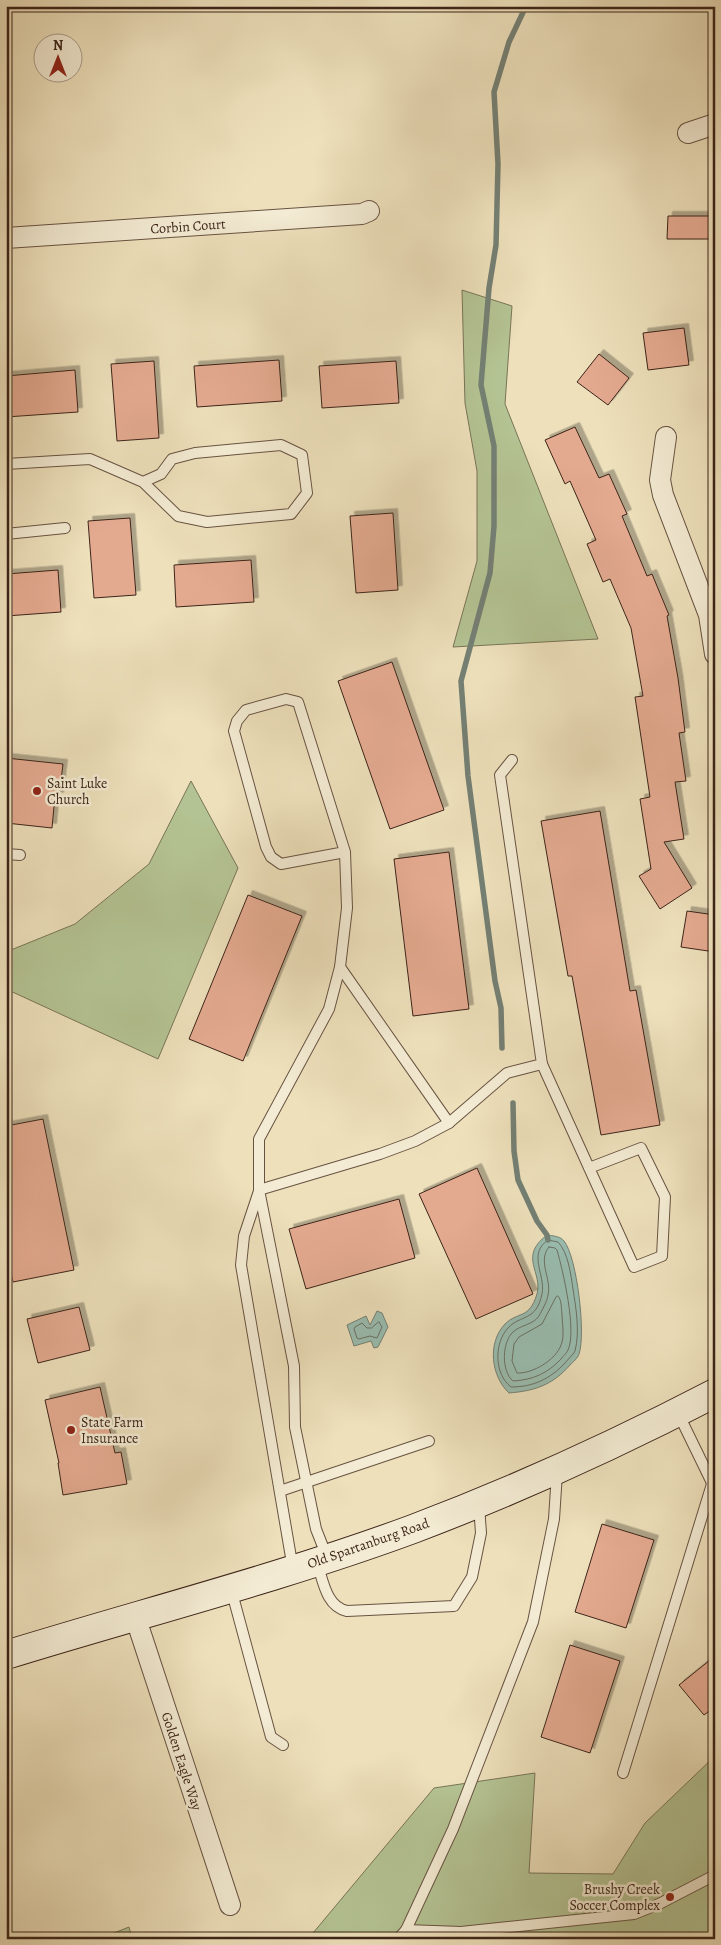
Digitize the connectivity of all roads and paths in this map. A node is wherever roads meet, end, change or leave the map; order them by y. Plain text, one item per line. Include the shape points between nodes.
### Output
1 (715, 124) edge
2 (688, 132) dead end
3 (368, 210) dead end
4 (6, 238) edge
5 (666, 437) dead end
6 (6, 464) edge
7 (143, 482) junction
8 (65, 528) dead end
9 (6, 534) edge
10 (712, 614) edge
11 (715, 654) edge
12 (512, 760) dead end
13 (345, 852) junction
14 (6, 854) edge
15 (20, 855) dead end
16 (340, 967) junction
17 (542, 1064) junction
18 (449, 1123) junction
19 (589, 1168) junction
20 (260, 1190) junction
21 (715, 1393) edge
22 (677, 1412) junction
23 (429, 1441) dead end
24 (557, 1470) junction
25 (307, 1482) junction
26 (713, 1487) edge
27 (280, 1491) junction
28 (479, 1503) junction
29 (312, 1563) junction
30 (230, 1588) junction
31 (135, 1616) junction
32 (6, 1655) edge
33 (283, 1745) dead end
34 (623, 1773) dead end
35 (715, 1875) edge
36 (230, 1905) dead end
37 (406, 1930) junction
38 (398, 1939) edge

1 - 2 street
3 - 4 street, Corbin Court via 362,214
5 - 10 street via 660,480 663,495
6 - 7 lane via 90,458
7 - 7 lane via 178,516 207,522 291,514 307,493 302,455 281,445 195,453 172,460 161,474
8 - 9 lane
10 - 11 street
12 - 17 lane via 500,775
13 - 13 lane via 298,702 286,699 246,710 234,731 271,857 281,864
13 - 16 lane via 347,908
14 - 15 lane
16 - 18 lane
16 - 20 lane via 329,1008 260,1139
17 - 18 lane via 507,1073
17 - 19 lane
18 - 20 lane via 416,1141 380,1154
19 - 19 lane via 634,1266 662,1256 665,1197 641,1148
20 - 25 lane via 294,1366 295,1427
20 - 27 lane via 244,1236 241,1264
21 - 22 main road, Old Spartanburg Road
22 - 24 main road, Old Spartanburg Road
22 - 26 lane
23 - 25 lane
24 - 28 main road, Old Spartanburg Road
24 - 37 lane via 554,1519 533,1622 453,1829
25 - 27 lane
25 - 29 lane via 316,1529
26 - 34 lane
27 - 29 lane
28 - 29 main road, Old Spartanburg Road
28 - 29 lane via 481,1533 472,1577 454,1606 340,1610 330,1599
29 - 30 main road, Old Spartanburg Road
30 - 31 main road, Old Spartanburg Road
30 - 33 lane via 271,1737
31 - 32 main road, Old Spartanburg Road
31 - 36 street, Golden Eagle Way
35 - 37 lane via 634,1914 461,1932
37 - 38 lane

